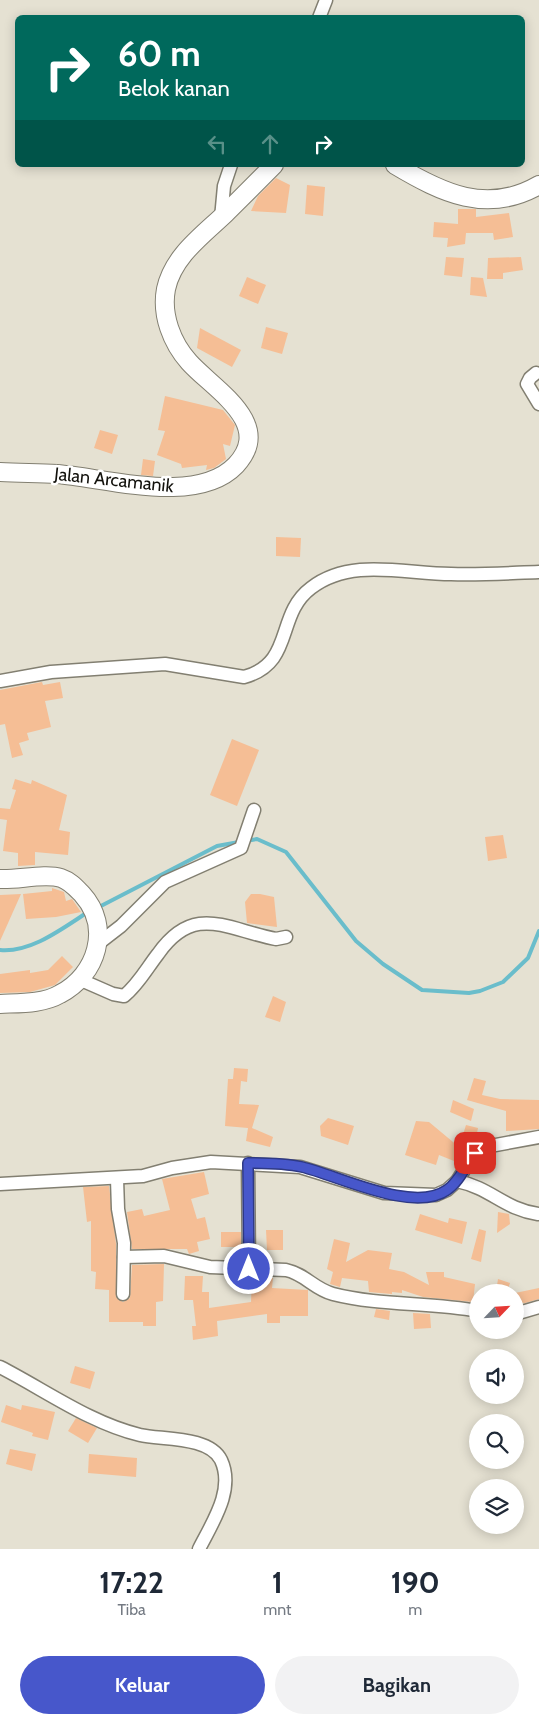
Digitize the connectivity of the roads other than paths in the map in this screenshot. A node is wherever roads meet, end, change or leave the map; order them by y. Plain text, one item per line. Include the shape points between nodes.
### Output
1 (326, 0) edge
2 (320, 15) edge
3 (230, 167) edge
4 (272, 167) edge
5 (399, 167) edge
6 (539, 185) edge
7 (221, 218) junction
8 (536, 373) dead end
9 (539, 404) edge
10 (0, 472) edge
11 (539, 572) edge
12 (0, 681) edge
13 (254, 810) dead end
14 (0, 879) edge
15 (286, 937) dead end
16 (99, 944) junction
17 (81, 980) junction
18 (0, 1004) edge
19 (539, 1137) edge
20 (248, 1163) junction
21 (118, 1179) junction
22 (456, 1181) junction
23 (0, 1184) edge
24 (538, 1214) edge
25 (124, 1257) junction
26 (249, 1269) junction
27 (123, 1294) dead end
28 (539, 1308) edge
29 (469, 1310) edge
30 (524, 1312) edge
31 (0, 1367) edge
32 (199, 1549) edge

1 - 2 street
3 - 7 street via 224,186
4 - 7 street, Jalan Arcamanik
5 - 6 street via 440,190 467,198 492,201 515,196
7 - 10 street, Jalan Arcamanik via 183,253 174,269 166,289 165,318 188,362 238,410 248,438 241,459 227,474 186,487 56,474
8 - 9 street via 527,384
11 - 12 street via 451,574 356,569 328,577 310,588 298,602 284,628 278,654 270,665 244,677 165,664 51,672
13 - 16 street via 241,848 165,882
14 - 16 street via 51,876 75,886 88,900 97,925
15 - 17 street via 276,939 201,921 178,931 167,941 132,990 124,996
16 - 17 street
17 - 18 street via 59,996
19 - 22 street via 485,1147 475,1153
20 - 21 street via 198,1163
20 - 22 street via 300,1167 364,1189 408,1196 436,1195
20 - 26 street
21 - 23 street
21 - 25 street
22 - 24 street via 481,1187 521,1212
25 - 26 street via 164,1256 210,1268
25 - 27 street
26 - 29 street via 298,1272 319,1290 378,1303 442,1305
28 - 30 street
31 - 32 street via 122,1430 142,1436 195,1442 220,1458 225,1472 220,1510

